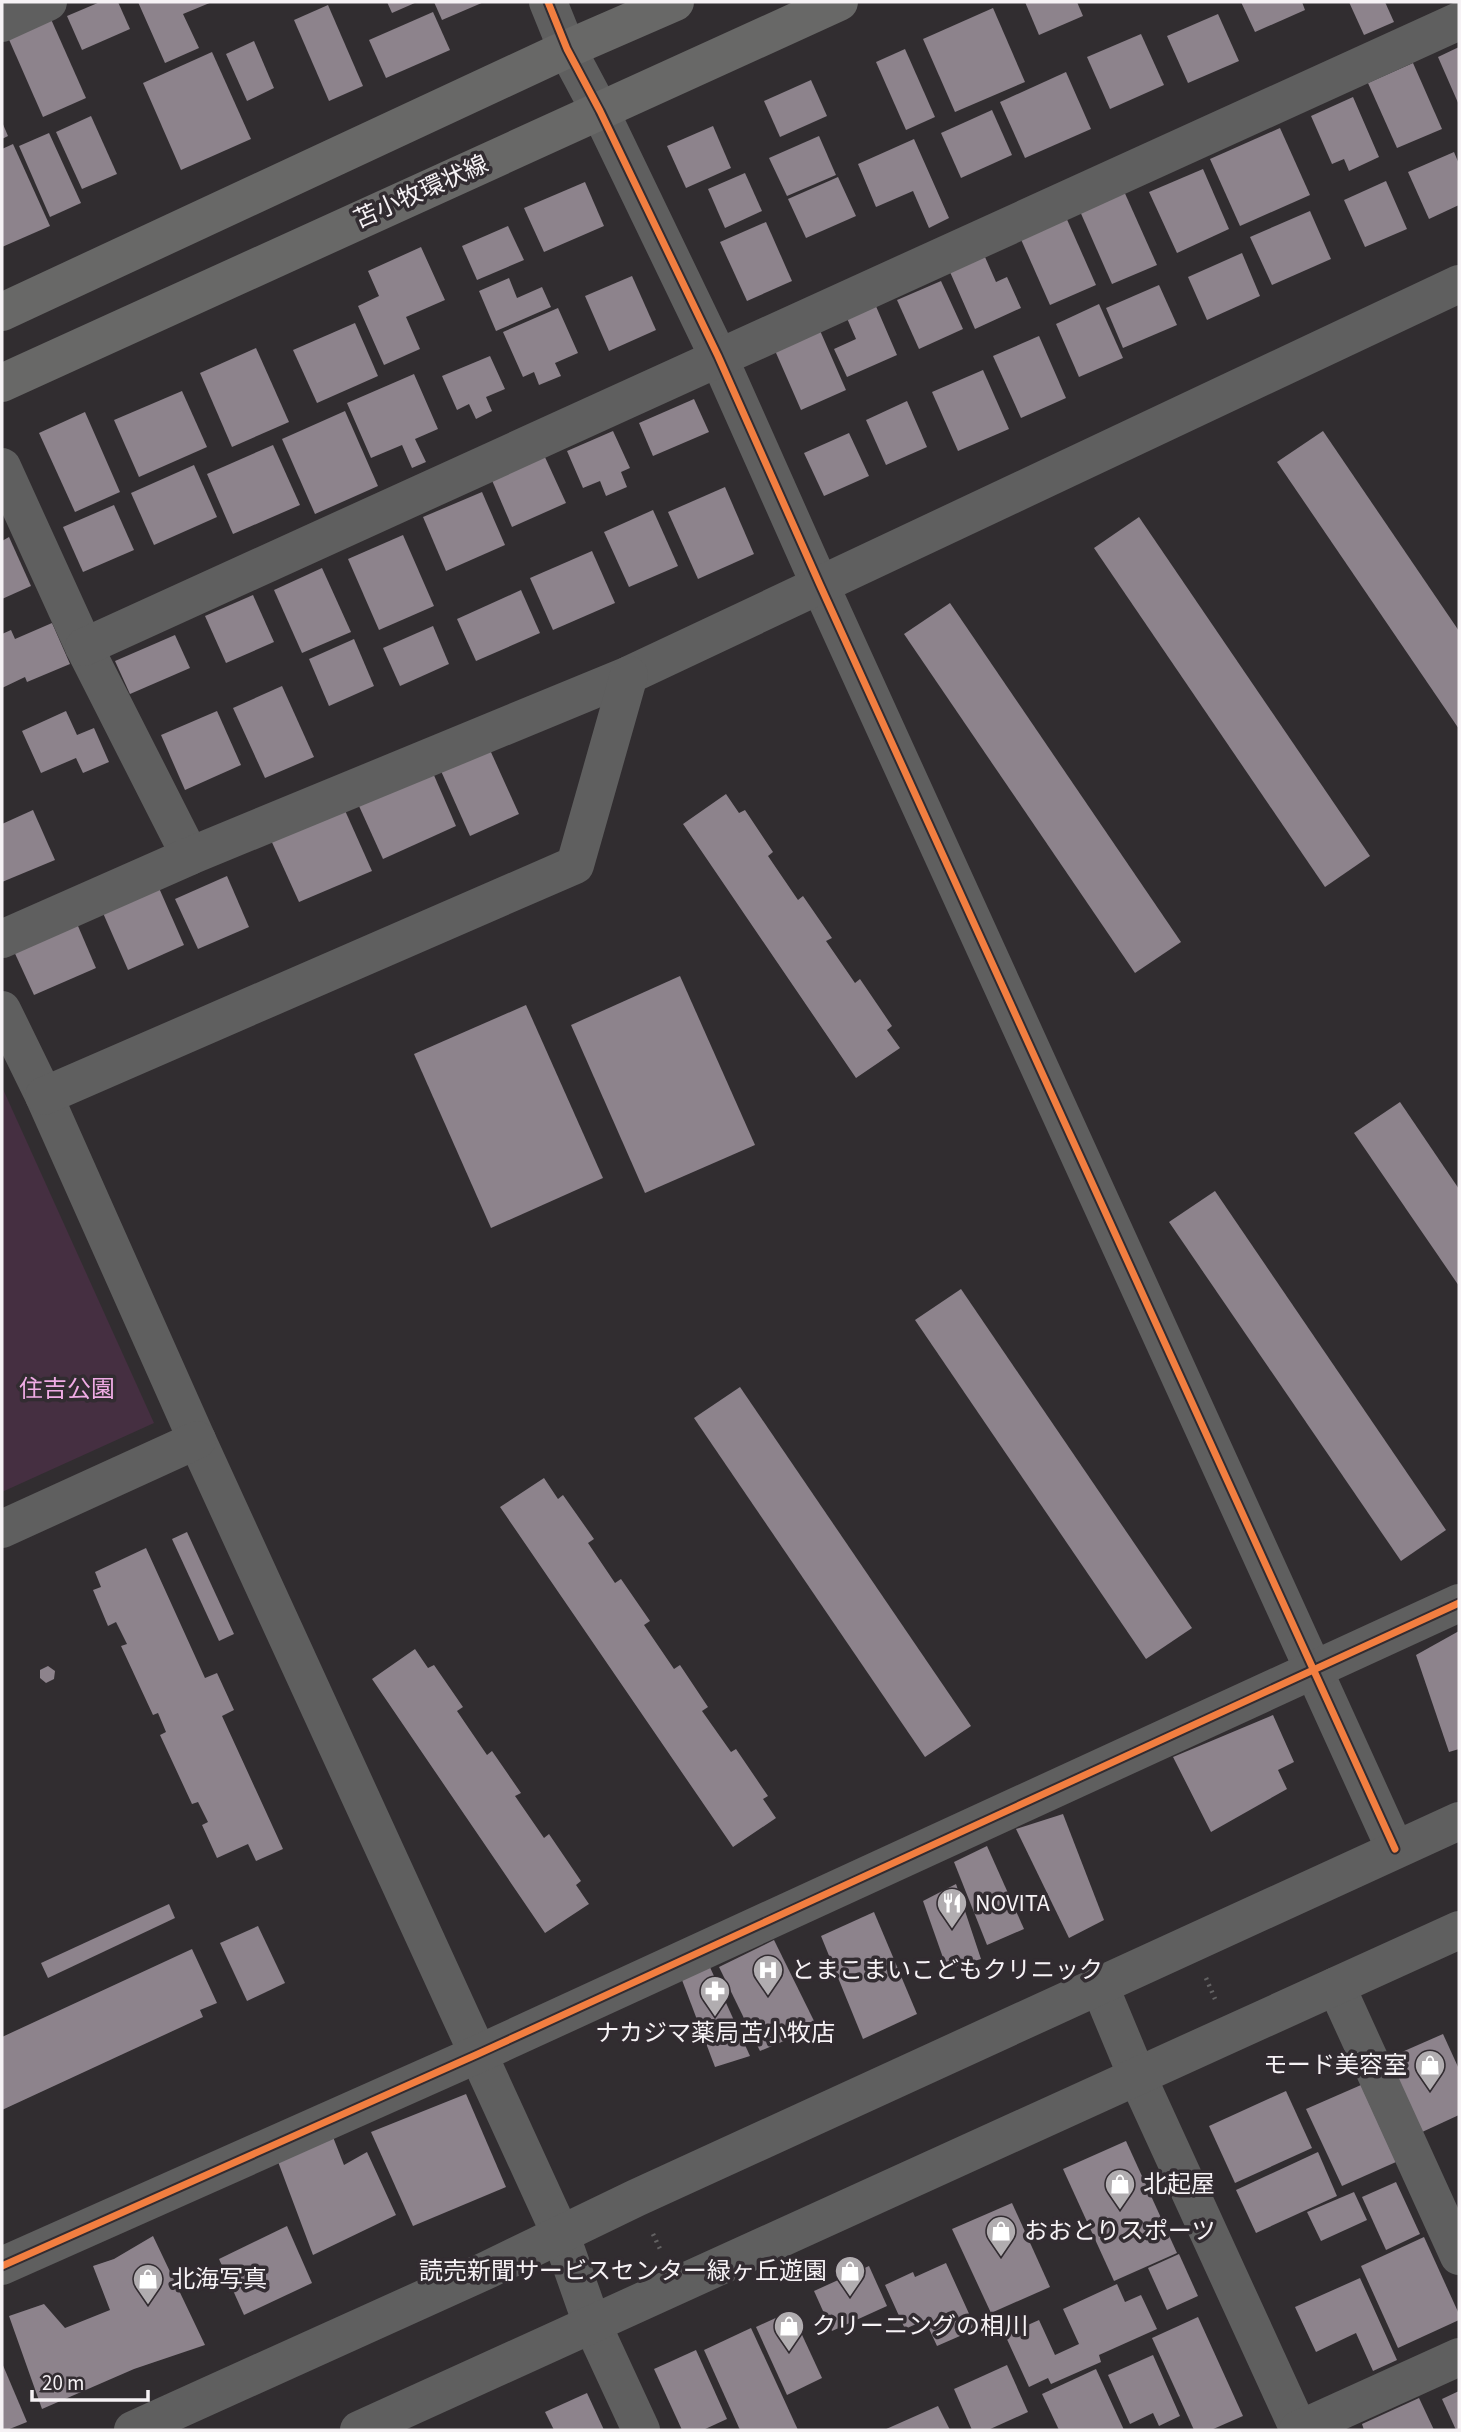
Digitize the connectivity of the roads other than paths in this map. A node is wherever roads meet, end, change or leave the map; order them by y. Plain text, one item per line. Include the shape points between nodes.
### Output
1 (48, 2) edge
2 (548, 2) edge
3 (675, 2) edge
4 (839, 2) edge
5 (1459, 21) edge
6 (2, 23) edge
7 (567, 49) junction
8 (600, 111) junction
9 (1459, 284) edge
10 (2, 312) edge
11 (718, 356) junction
12 (2, 383) edge
13 (2, 467) edge
14 (820, 585) junction
15 (84, 647) junction
16 (629, 675) junction
17 (190, 856) junction
18 (2, 939) edge
19 (2, 1010) edge
20 (44, 1096) junction
21 (197, 1440) junction
22 (2, 1529) edge
23 (1459, 1603) edge
24 (1315, 1668) junction
25 (1459, 1821) edge
26 (1395, 1849) junction
27 (1459, 1930) edge
28 (1336, 1986) junction
29 (1100, 1987) junction
30 (478, 2054) junction
31 (1137, 2076) junction
32 (560, 2234) junction
33 (1459, 2256) edge
34 (2, 2266) edge
35 (592, 2324) junction
36 (1459, 2357) edge
37 (132, 2430) edge
38 (359, 2430) edge
39 (640, 2430) edge
40 (1299, 2430) edge

1 - 6 street
2 - 7 street
3 - 7 main road
4 - 8 main road, 苫小牧環状線
5 - 11 street
7 - 8 street
7 - 10 main road
8 - 11 street
8 - 12 main road, 苫小牧環状線
9 - 14 street
11 - 14 street
11 - 15 street
13 - 15 street
14 - 16 street
14 - 24 street
15 - 17 street
16 - 17 street
16 - 20 street via 575,865
17 - 18 street
19 - 20 street
20 - 21 street
21 - 22 street
21 - 30 street
23 - 24 street
24 - 26 street
24 - 30 street
25 - 26 street
26 - 29 street
27 - 28 street
28 - 31 street
28 - 33 street
29 - 31 street
29 - 32 street
30 - 32 street
30 - 34 street
31 - 35 street
31 - 40 street
32 - 35 street
32 - 37 street
35 - 38 street
35 - 39 street
36 - 40 street

